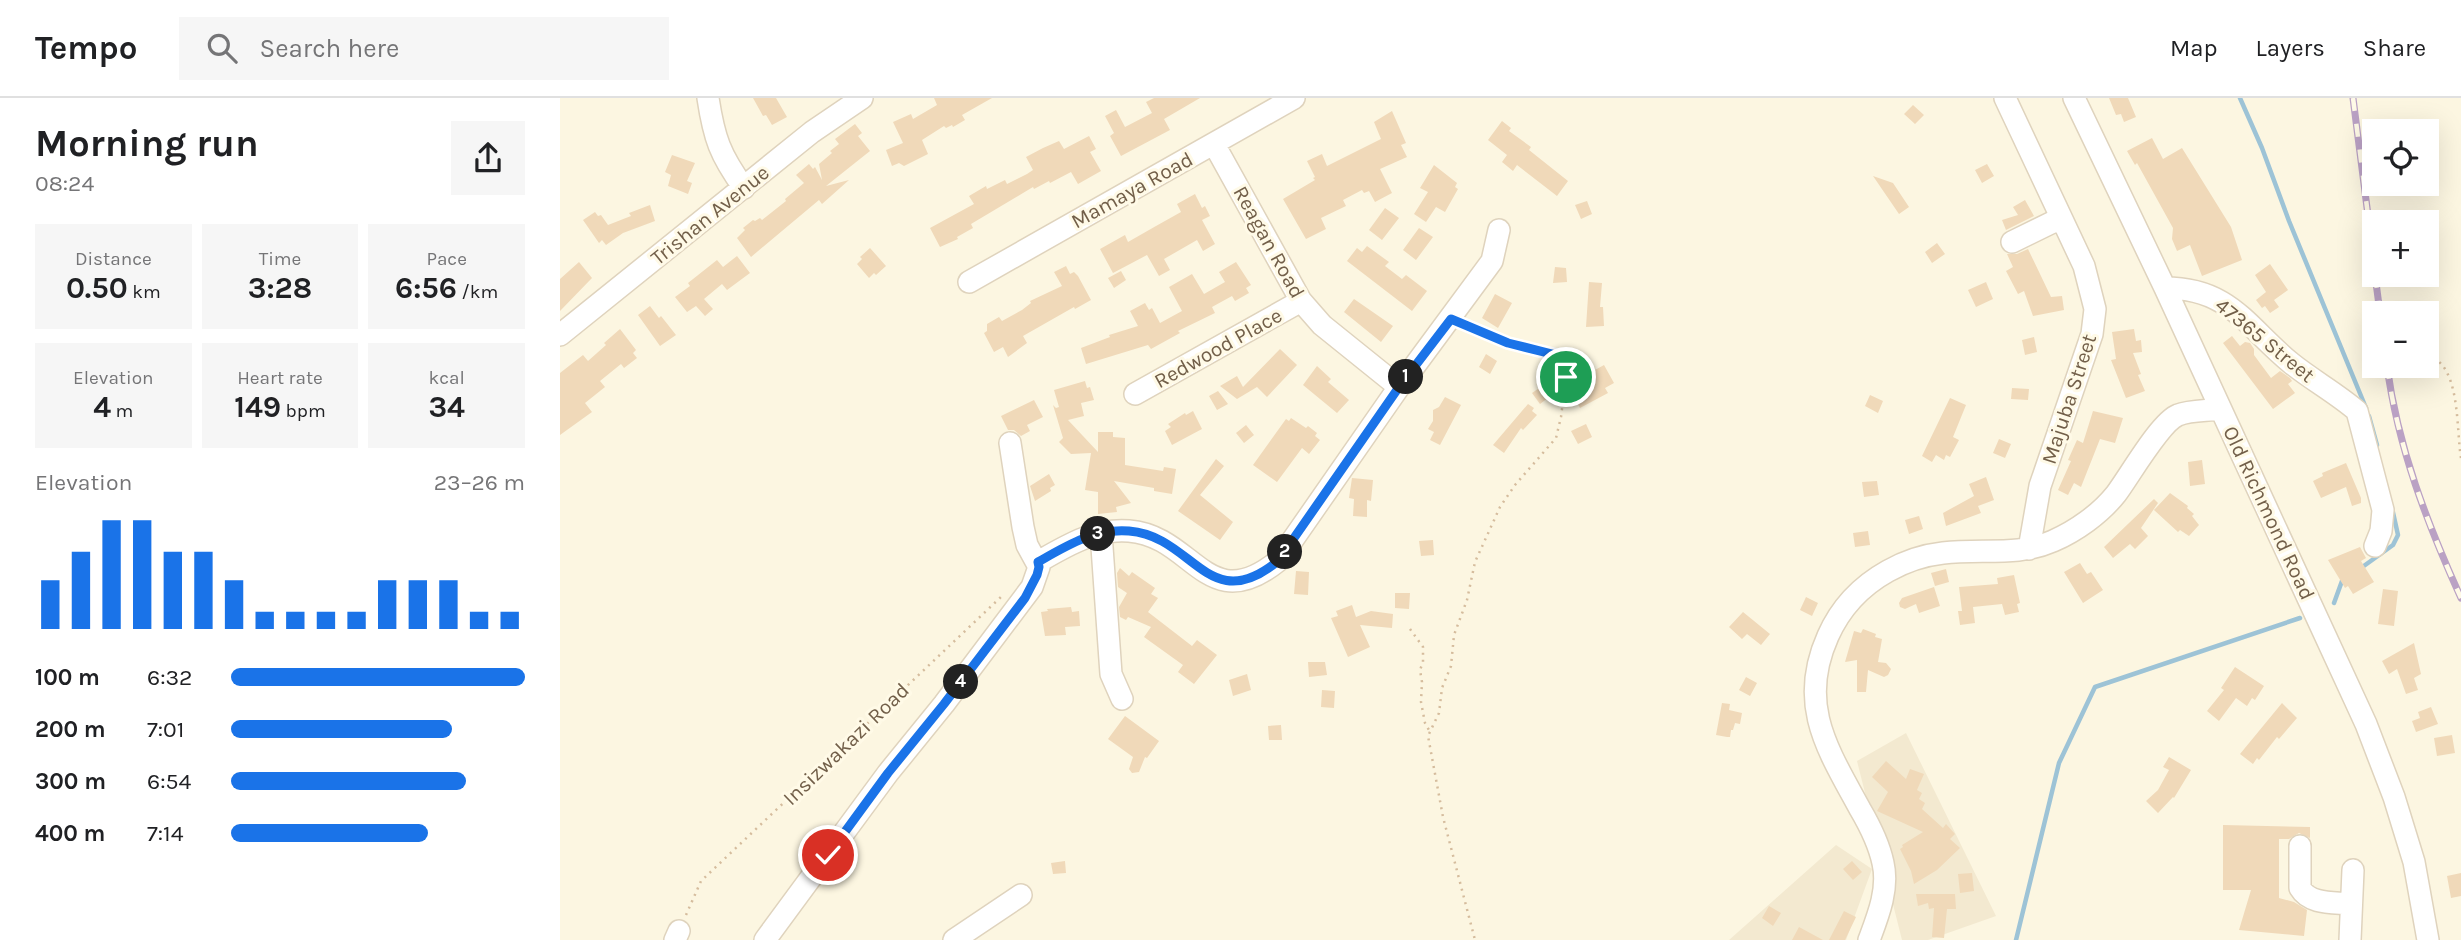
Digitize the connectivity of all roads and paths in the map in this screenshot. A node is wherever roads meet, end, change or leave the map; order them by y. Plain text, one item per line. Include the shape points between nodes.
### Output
1 (708, 98) edge
2 (862, 98) edge
3 (1294, 98) edge
4 (2005, 98) edge
5 (2074, 98) edge
6 (1214, 144) junction
7 (744, 188) junction
8 (2061, 218) junction
9 (1499, 230) dead end
10 (2012, 242) dead end
11 (969, 282) dead end
12 (2165, 288) junction
13 (1301, 301) junction
14 (1451, 319) junction
15 (560, 335) edge
16 (2439, 360) edge
17 (1399, 387) junction
18 (1135, 394) dead end
19 (2220, 409) junction
20 (1010, 443) dead end
21 (2461, 458) edge
22 (1101, 533) junction
23 (2375, 546) dead end
24 (2029, 549) junction
25 (1038, 562) junction
26 (1008, 590) dead end
27 (1410, 629) dead end
28 (1122, 699) dead end
29 (1430, 732) junction
30 (2300, 846) dead end
31 (2353, 870) dead end
32 (1021, 895) dead end
33 (2351, 904) junction
34 (677, 935) edge
35 (765, 940) edge
36 (954, 940) edge
37 (1475, 940) edge
38 (1869, 940) edge
39 (2350, 940) edge
40 (2428, 940) edge

1 - 7 street via 720,151
2 - 7 street, Trishan Avenue
3 - 6 street, Mamaya Road
4 - 8 street, Majuba Street
5 - 12 street, Old Richmond Road
6 - 11 street, Mamaya Road
6 - 13 street, Reagan Road
7 - 15 street, Trishan Avenue
8 - 10 street
8 - 24 street, Majuba Street via 2084,266 2095,309 2092,334 2040,486
9 - 14 street via 1492,261
12 - 19 street, Old Richmond Road
12 - 23 street, 47365 Street via 2201,292 2226,305 2301,371 2357,411 2383,510
13 - 17 street, Reagan Road via 1322,325
13 - 18 street, Redwood Place
14 - 17 street
14 - 29 path via 1508,343 1560,356 1566,377 1556,438 1500,507 1475,562 1439,713
16 - 21 path via 2452,381
17 - 22 street via 1278,561 1262,574 1244,581 1214,578 1149,534
19 - 24 street via 2176,415 2115,496 2066,534
19 - 40 street, Old Richmond Road via 2366,724 2414,862
20 - 25 street via 1027,545
22 - 25 street
22 - 28 street via 1111,674
24 - 38 street via 1943,552 1889,571 1847,604 1821,651 1815,701 1820,728 1884,864 1885,888
25 - 35 street via 1025,598
26 - 34 path, Insizwakazi Road via 701,881
27 - 29 path via 1423,647 1421,702
29 - 37 path via 1443,817
30 - 33 street via 2304,894 2314,900
31 - 33 street
32 - 36 street
33 - 39 street

